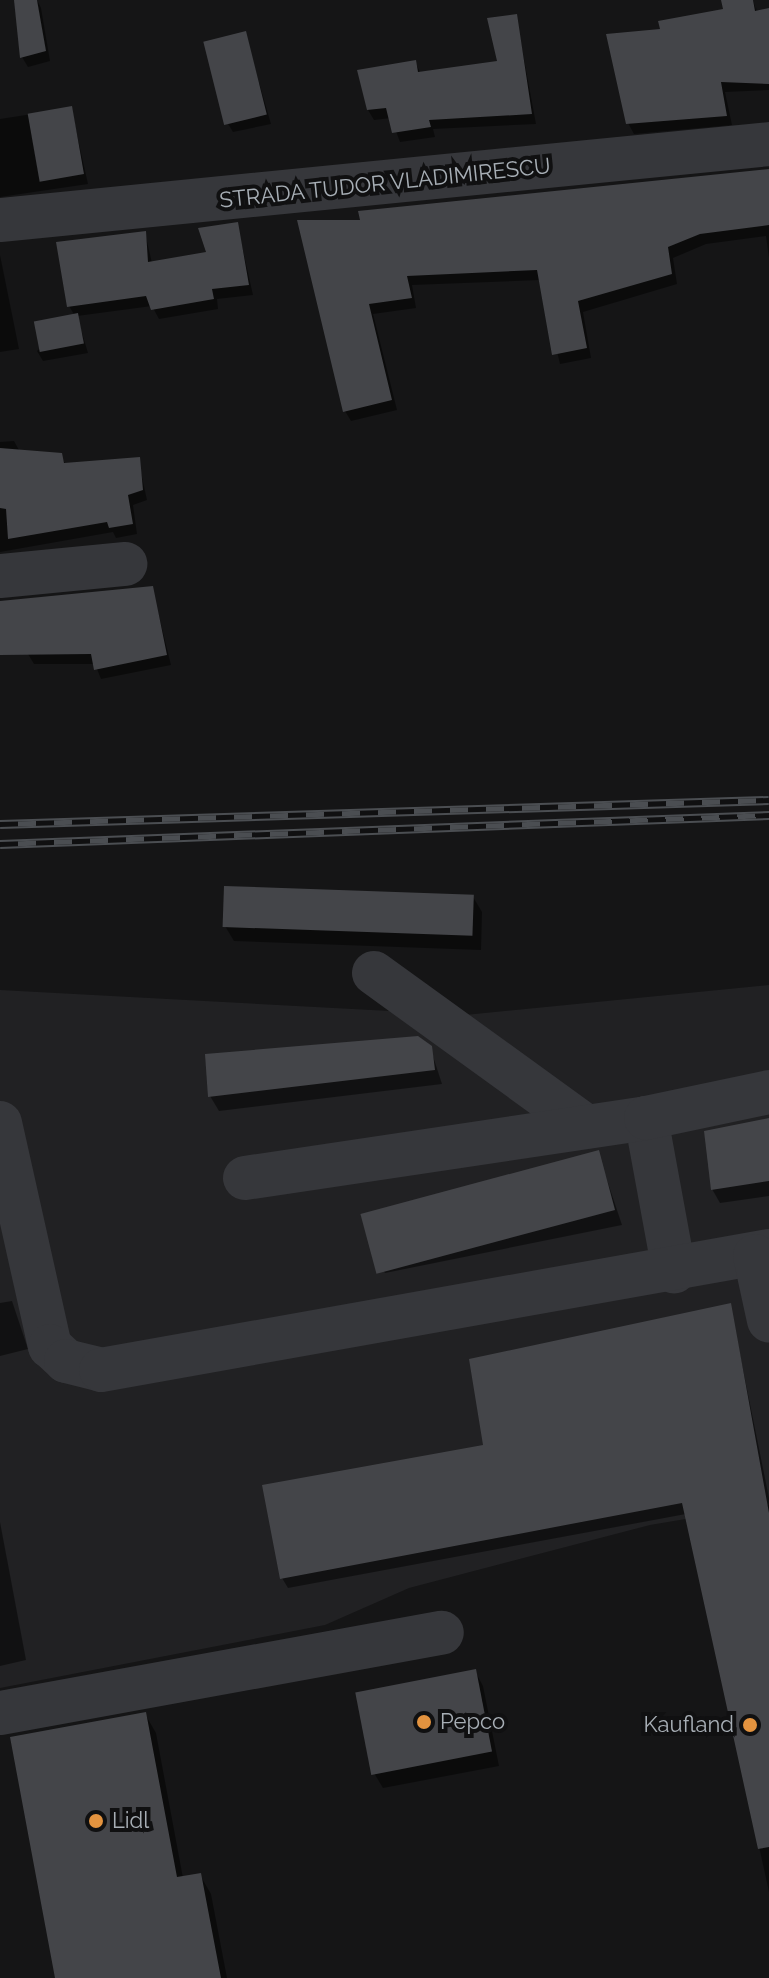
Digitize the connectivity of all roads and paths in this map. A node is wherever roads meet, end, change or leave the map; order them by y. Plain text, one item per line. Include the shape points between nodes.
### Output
1 (769, 144) edge
2 (0, 220) edge
3 (125, 564) dead end
4 (0, 576) edge
5 (374, 973) dead end
6 (769, 1092) edge
7 (646, 1118) junction
8 (0, 1123) edge
9 (585, 1126) junction
10 (245, 1178) dead end
11 (762, 1254) edge
12 (674, 1271) junction
13 (769, 1320) edge
14 (442, 1633) dead end
15 (0, 1713) edge

1 - 2 street, STRADA TUDOR VLADIMIRESCU
3 - 4 street
5 - 9 street
6 - 7 street
7 - 9 street
7 - 12 street
8 - 12 street via 50,1346 66,1361 101,1370
9 - 10 street
11 - 12 street
11 - 13 street
14 - 15 street

